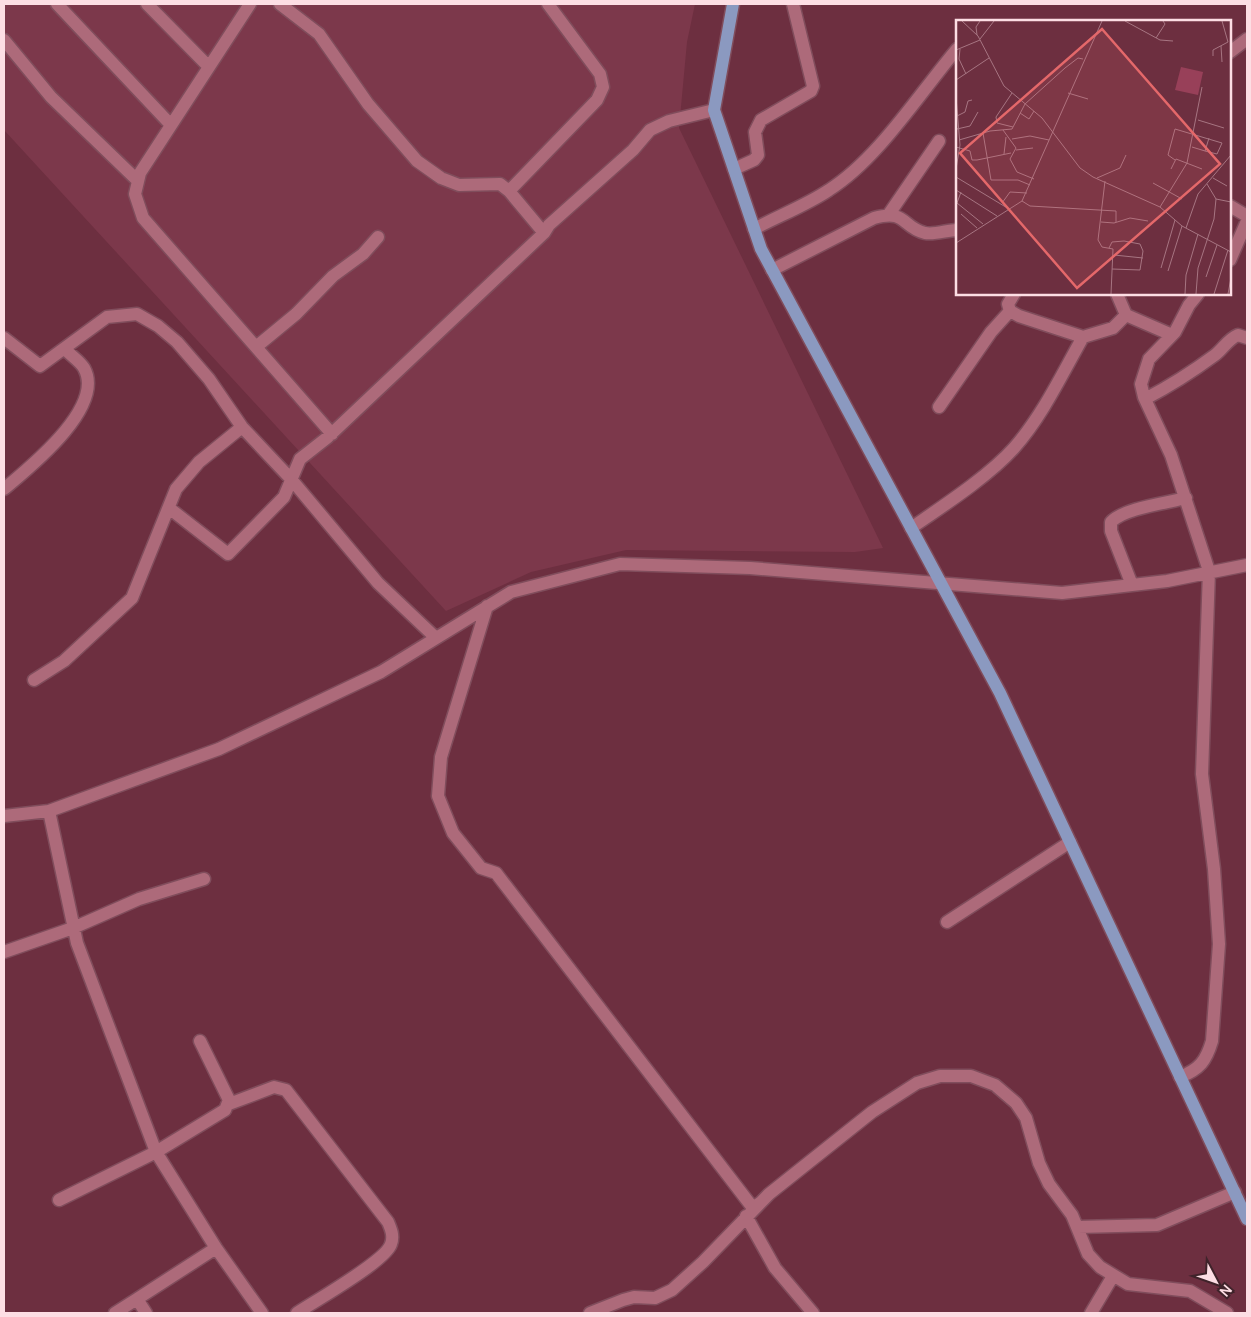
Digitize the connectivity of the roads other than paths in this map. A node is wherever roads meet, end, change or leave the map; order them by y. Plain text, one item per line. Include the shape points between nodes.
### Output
1 (57, 4) edge
2 (147, 4) edge
3 (250, 4) edge
4 (280, 4) edge
5 (548, 4) edge
6 (733, 4) edge
7 (793, 4) edge
8 (1247, 39) edge
9 (4, 40) edge
10 (956, 50) edge
11 (1231, 51) edge
12 (209, 67) junction
13 (714, 110) junction
14 (171, 124) junction
15 (939, 141) dead end
16 (734, 169) junction
17 (140, 173) junction
18 (509, 191) junction
19 (1231, 207) edge
20 (889, 214) junction
21 (1247, 216) edge
22 (1247, 221) edge
23 (754, 229) junction
24 (956, 230) edge
25 (544, 233) junction
26 (378, 236) dead end
27 (1231, 258) edge
28 (772, 270) junction
29 (1013, 295) edge
30 (1118, 295) edge
31 (1197, 295) edge
32 (1010, 311) junction
33 (1126, 315) junction
34 (1172, 335) junction
35 (1083, 337) junction
36 (1247, 338) edge
37 (5, 342) edge
38 (256, 347) junction
39 (65, 349) junction
40 (1145, 399) junction
41 (939, 407) dead end
42 (242, 427) junction
43 (332, 434) junction
44 (291, 479) junction
45 (4, 489) edge
46 (1186, 498) junction
47 (169, 508) junction
48 (911, 528) junction
49 (1247, 564) edge
50 (1209, 571) junction
51 (942, 585) junction
52 (1132, 585) junction
53 (487, 606) junction
54 (436, 638) junction
55 (34, 680) dead end
56 (49, 811) junction
57 (4, 816) edge
58 (1070, 842) junction
59 (204, 879) dead end
60 (947, 922) dead end
61 (73, 928) junction
62 (4, 952) edge
63 (200, 1041) dead end
64 (1180, 1077) junction
65 (230, 1104) junction
66 (156, 1152) junction
67 (1235, 1192) junction
68 (58, 1200) dead end
69 (760, 1203) junction
70 (746, 1216) junction
71 (1247, 1219) edge
72 (1078, 1226) junction
73 (216, 1248) junction
74 (1113, 1276) junction
75 (137, 1299) junction
76 (115, 1313) edge
77 (146, 1313) edge
78 (262, 1313) edge
79 (297, 1313) edge
80 (590, 1313) edge
81 (813, 1313) edge
82 (1091, 1313) edge
83 (1227, 1313) edge

1 - 14 street
2 - 12 street
3 - 12 street
4 - 18 street via 319,34 368,104 417,161 440,178 459,185 500,184
5 - 18 street via 600,74 603,87 597,100
6 - 13 main road
7 - 16 street via 813,86 811,91 761,120 756,132 758,155
8 - 11 street
9 - 17 street via 51,97 138,180
10 - 23 street via 885,138 842,181
12 - 14 street
13 - 16 main road
13 - 25 street via 669,121 650,130
14 - 17 street
15 - 20 street
16 - 23 main road
17 - 38 street via 135,194 143,218
18 - 25 street
19 - 21 street
20 - 24 street via 927,233
20 - 28 street via 874,218
22 - 27 street
23 - 28 main road
25 - 43 street
26 - 38 street via 363,254 333,276 296,314
28 - 48 main road
29 - 32 street via 1008,304
30 - 33 street
31 - 34 street
32 - 35 street via 1047,327
32 - 41 street via 991,332
33 - 34 street
33 - 35 street via 1113,328
34 - 40 street via 1149,359 1141,384
35 - 48 street via 1048,401 1014,448 946,505
36 - 40 street via 1238,335 1232,338 1192,372
37 - 39 street via 40,366
38 - 43 street
39 - 42 street via 107,317 137,314 177,342 209,378
39 - 45 street via 84,368 86,393 79,414 36,461
40 - 46 street via 1171,455
42 - 44 street
42 - 47 street via 199,462 176,488
43 - 44 street via 300,459
44 - 47 street via 284,497 228,554
44 - 54 street via 378,583
46 - 50 street
46 - 52 street via 1131,512 1111,522 1111,531
47 - 55 street via 132,598 64,661
48 - 51 main road
49 - 50 street
50 - 52 street
50 - 64 street via 1202,774 1219,944 1212,1040 1208,1054 1195,1071
51 - 52 street via 1062,593
51 - 53 street via 750,568 620,564 510,592
51 - 58 main road via 1000,693
53 - 54 street
53 - 69 street via 441,757 438,796 453,833 481,868 496,873 753,1208
54 - 56 street via 381,672 219,749
56 - 57 street
56 - 61 street
58 - 60 street
58 - 64 main road
59 - 61 street via 138,899
61 - 62 street
61 - 66 street
63 - 65 street
64 - 67 main road
65 - 66 street
65 - 79 street via 274,1087 286,1090 388,1222 393,1233 391,1245 379,1260
66 - 68 street
66 - 73 street
67 - 71 main road
67 - 72 street via 1157,1225
69 - 70 street
69 - 72 street via 872,1112 917,1083 940,1076 971,1076 995,1085 1016,1103 1026,1118 1039,1163 1049,1184
70 - 80 street via 672,1290 655,1298 623,1300
70 - 81 street via 775,1268
72 - 74 street via 1088,1254
73 - 75 street
73 - 78 street
74 - 82 street
74 - 83 street via 1128,1284 1190,1291
75 - 76 street
75 - 77 street

